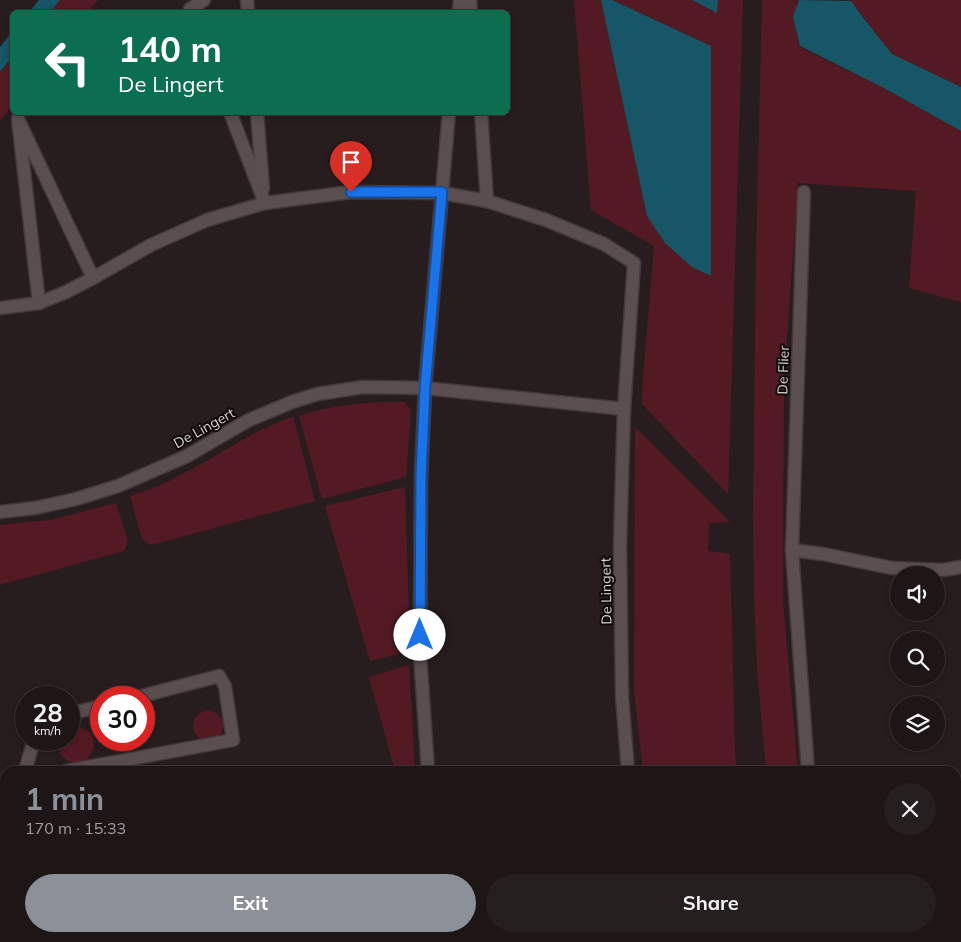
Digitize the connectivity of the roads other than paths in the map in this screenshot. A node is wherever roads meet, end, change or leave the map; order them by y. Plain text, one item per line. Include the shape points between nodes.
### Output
1 (204, 0) edge
2 (191, 10) edge
3 (231, 115) edge
4 (257, 115) edge
5 (449, 115) edge
6 (481, 115) edge
7 (442, 192) junction
8 (804, 192) dead end
9 (487, 201) junction
10 (264, 203) junction
11 (93, 278) junction
12 (39, 303) junction
13 (0, 308) edge
14 (425, 388) junction
15 (624, 410) junction
16 (0, 512) edge
17 (792, 550) junction
18 (961, 567) edge
19 (155, 693) edge
20 (31, 751) edge
21 (26, 766) edge
22 (93, 766) edge
23 (428, 766) edge
24 (628, 766) edge
25 (808, 766) edge

1 - 2 street
3 - 10 street
4 - 10 street
5 - 7 street
6 - 9 street
7 - 9 street, De Lingert
7 - 10 street, De Lingert via 351,192
7 - 14 street
8 - 17 street, De Flier
9 - 15 street, De Lingert via 595,240 634,263
10 - 11 street, De Lingert via 207,220 150,244
11 - 12 street, De Lingert
11 - 12 street via 18,119
12 - 13 street, De Lingert
14 - 15 street, De Lingert
14 - 16 street, De Lingert via 363,387 317,394 249,420 187,456 118,486 76,499
14 - 23 street via 420,654
15 - 24 street, De Lingert via 620,544 622,696
17 - 18 street via 892,568 943,570
17 - 25 street, De Flier
19 - 22 street via 219,676 225,686 233,740
20 - 21 street

